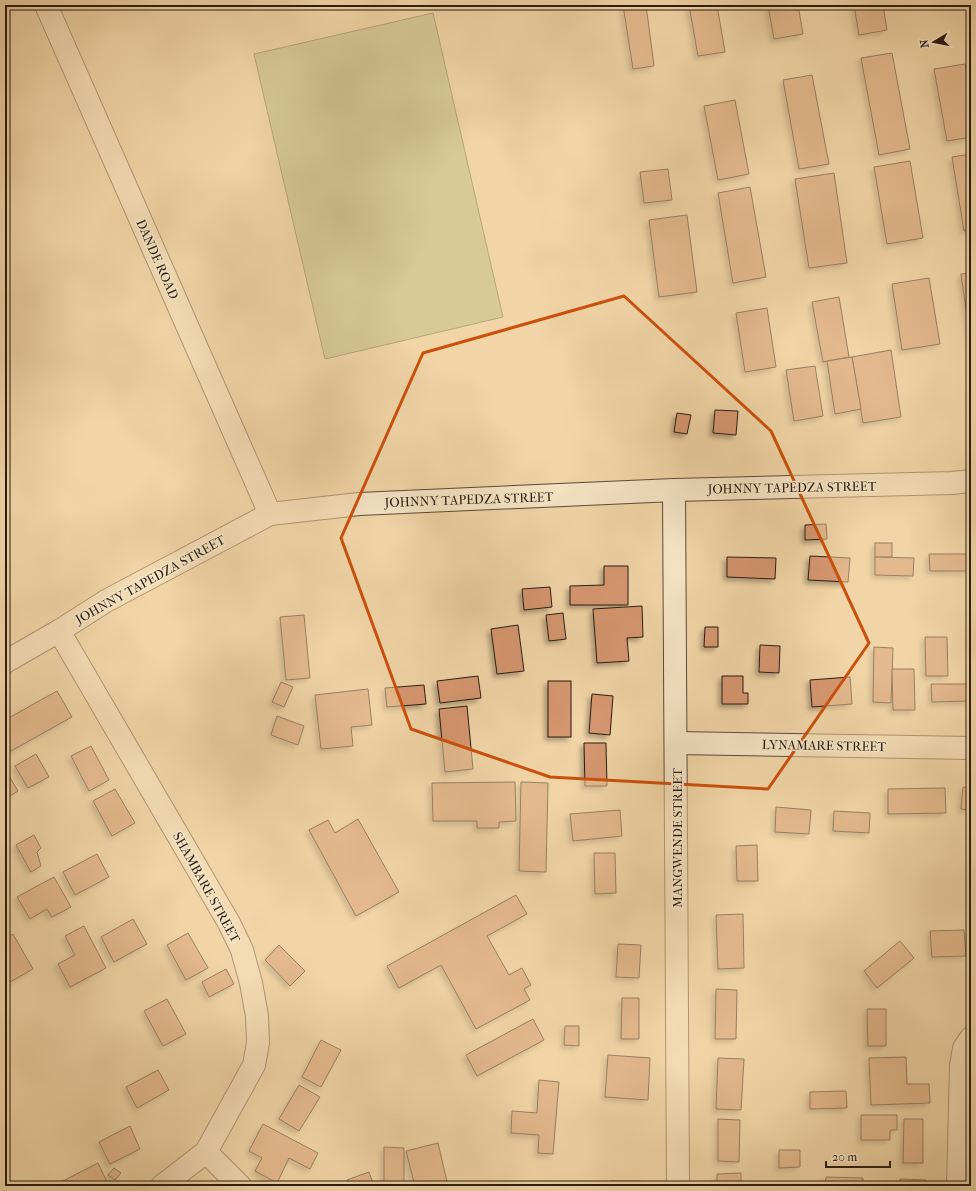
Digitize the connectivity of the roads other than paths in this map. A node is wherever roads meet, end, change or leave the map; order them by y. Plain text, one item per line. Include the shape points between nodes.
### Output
1 (46, 5) edge
2 (971, 481) edge
3 (674, 490) junction
4 (270, 514) junction
5 (59, 631) junction
6 (5, 662) edge
7 (677, 743) junction
8 (971, 748) edge
9 (971, 1038) edge
10 (206, 1152) junction
11 (162, 1186) edge
12 (240, 1186) edge
13 (678, 1186) edge
14 (958, 1186) edge

1 - 4 street, DANDE ROAD
2 - 3 street, JOHNNY TAPEDZA STREET
3 - 4 street, JOHNNY TAPEDZA STREET via 359,504
3 - 7 street, MANGWENDE STREET
4 - 5 street, JOHNNY TAPEDZA STREET via 106,601
5 - 6 street, JOHNNY TAPEDZA STREET
5 - 10 street, SHAMBARE STREET via 229,923 242,950 258,1023 258,1043 254,1065
7 - 8 street, LYNAMARE STREET
7 - 13 street, MANGWENDE STREET
9 - 14 street via 964,1048 961,1066
10 - 11 street, SHAMBARE STREET
10 - 12 street

